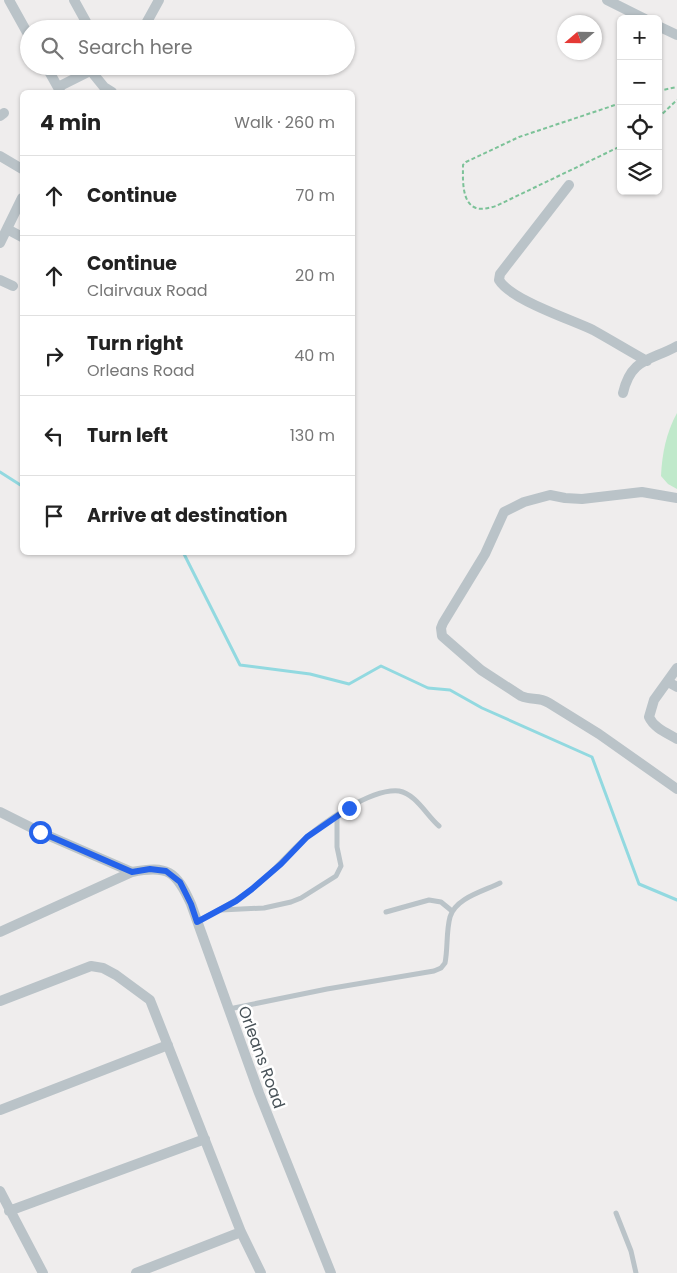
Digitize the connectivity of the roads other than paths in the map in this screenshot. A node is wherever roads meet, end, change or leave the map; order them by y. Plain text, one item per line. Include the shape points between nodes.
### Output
1 (8, 0) edge
2 (74, 0) edge
3 (159, 0) edge
4 (607, 0) edge
5 (637, 15) edge
6 (85, 20) edge
7 (149, 20) edge
8 (20, 21) edge
9 (662, 28) edge
10 (677, 35) edge
11 (51, 75) edge
12 (85, 75) edge
13 (98, 75) edge
14 (60, 90) edge
15 (110, 90) edge
16 (0, 156) edge
17 (20, 168) edge
18 (569, 185) dead end
19 (20, 202) edge
20 (7, 229) junction
21 (20, 236) edge
22 (0, 243) edge
23 (0, 280) edge
24 (12, 286) dead end
25 (677, 346) edge
26 (647, 361) junction
27 (623, 393) dead end
28 (677, 498) edge
29 (677, 668) edge
30 (672, 685) edge
31 (677, 739) edge
32 (677, 789) edge
33 (0, 812) edge
34 (337, 816) junction
35 (439, 826) dead end
36 (132, 872) junction
37 (500, 884) dead end
38 (218, 910) junction
39 (452, 911) junction
40 (386, 912) dead end
41 (197, 922) junction
42 (0, 932) edge
43 (0, 1001) edge
44 (229, 1009) junction
45 (168, 1045) junction
46 (0, 1110) edge
47 (205, 1139) junction
48 (0, 1191) edge
49 (9, 1212) junction
50 (616, 1214) dead end
51 (241, 1232) junction
52 (42, 1273) edge
53 (136, 1273) edge
54 (261, 1273) edge
55 (331, 1273) edge
56 (636, 1273) edge

1 - 8 street
2 - 6 street
3 - 7 street
4 - 5 street
9 - 10 street
11 - 14 street
12 - 14 street
13 - 15 street via 100,82
16 - 17 street
18 - 26 street via 500,274 499,280 513,294 592,330
19 - 20 street
20 - 21 street
20 - 22 street
23 - 24 street
25 - 26 street
26 - 27 street via 630,372
28 - 32 street via 642,492 582,499 550,495 508,509 441,628 442,636 481,670 525,698 549,703
29 - 30 street
30 - 31 street via 654,700 649,717 651,722
33 - 36 street
34 - 35 lane via 380,793 401,791 416,801
34 - 38 lane via 307,837 252,889
34 - 38 lane via 341,866 331,879 301,898 286,903 264,908
36 - 41 street, Orleans Road via 166,871 180,882
36 - 42 street
37 - 39 lane via 463,900
38 - 41 lane
39 - 40 lane via 441,902 429,900
39 - 44 lane via 445,963 441,968
41 - 44 street, Orleans Road
43 - 45 street via 91,966 104,968 150,1000
44 - 55 street, Orleans Road
45 - 46 street
45 - 47 street
47 - 49 street
47 - 51 street
48 - 49 street
49 - 52 street
50 - 56 lane
51 - 53 street
51 - 54 street

